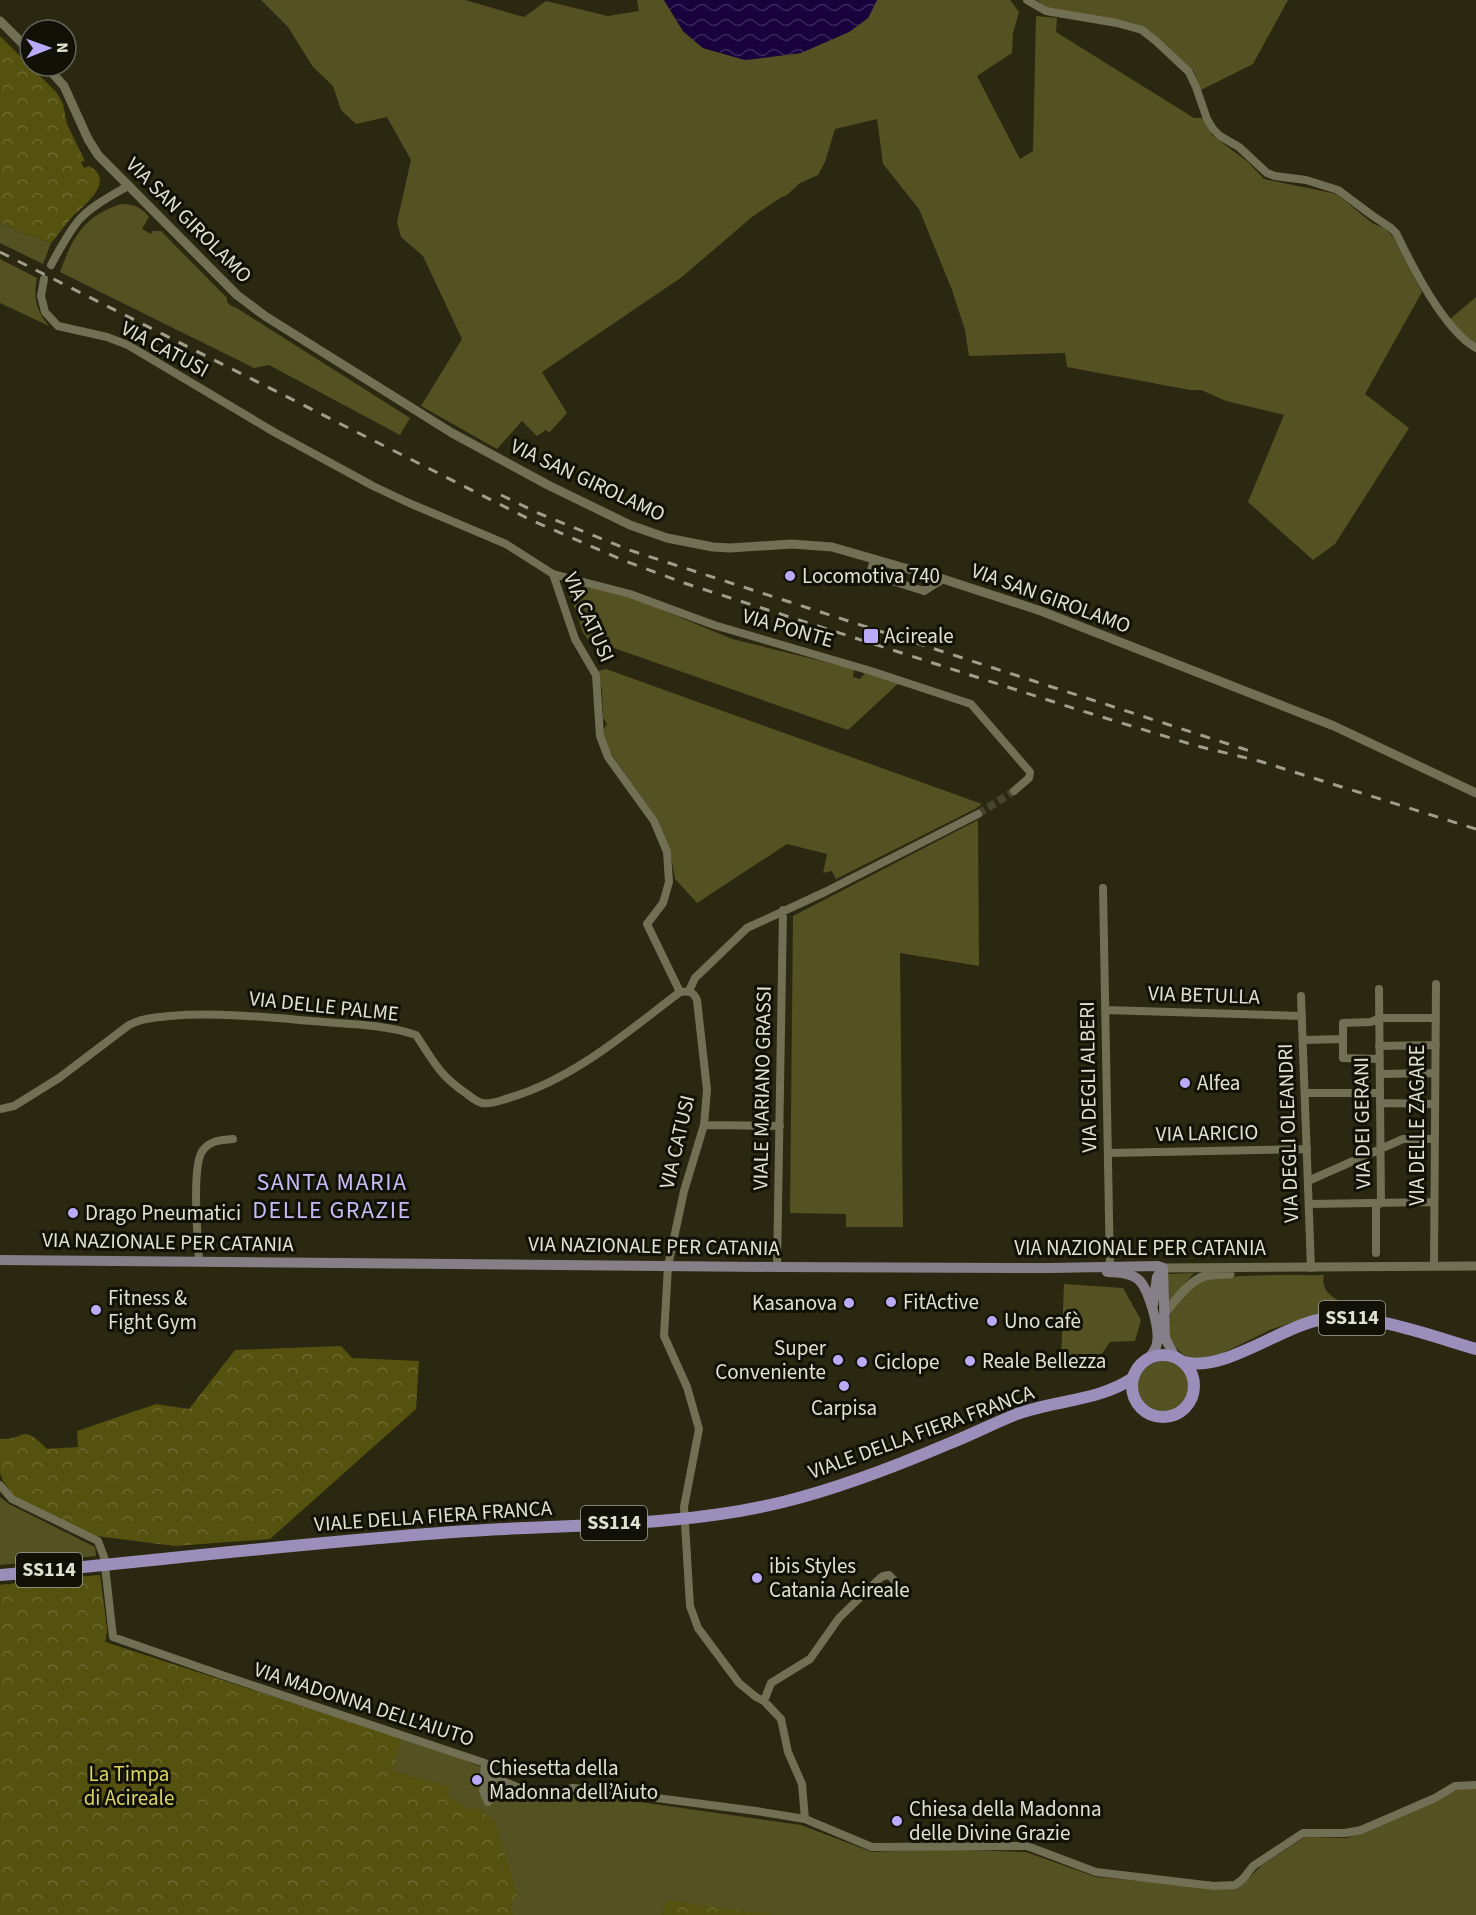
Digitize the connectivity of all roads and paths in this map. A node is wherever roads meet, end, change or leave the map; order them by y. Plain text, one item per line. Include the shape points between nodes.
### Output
1 (1027, 0) edge
2 (0, 21) edge
3 (18, 39) edge
4 (57, 78) edge
5 (128, 186) junction
6 (51, 265) dead end
7 (44, 279) dead end
8 (1476, 348) edge
9 (874, 559) junction
10 (553, 574) junction
11 (943, 579) junction
12 (1014, 792) tunnel mouth
13 (1476, 793) edge
14 (978, 814) tunnel mouth
15 (1103, 888) dead end
16 (783, 910) junction
17 (1436, 984) dead end
18 (1379, 989) dead end
19 (689, 991) junction
20 (680, 992) junction
21 (1302, 996) dead end
22 (1105, 1010) junction
23 (1302, 1016) junction
24 (1379, 1018) junction
25 (1436, 1018) junction
26 (1343, 1039) junction
27 (1303, 1040) junction
28 (1436, 1045) junction
29 (1380, 1046) junction
30 (1380, 1059) junction
31 (1435, 1073) junction
32 (1380, 1074) junction
33 (1305, 1093) junction
34 (1380, 1093) junction
35 (1380, 1103) junction
36 (1435, 1104) junction
37 (0, 1109) edge
38 (704, 1125) junction
39 (780, 1126) junction
40 (233, 1139) dead end
41 (1435, 1139) junction
42 (1307, 1149) junction
43 (1381, 1149) junction
44 (1108, 1153) junction
45 (1308, 1181) junction
46 (1434, 1202) junction
47 (1382, 1203) junction
48 (1309, 1204) junction
49 (1376, 1253) dead end
50 (0, 1260) edge
51 (199, 1261) junction
52 (668, 1266) junction
53 (1434, 1266) junction
54 (1476, 1266) edge
55 (777, 1267) junction
56 (1162, 1268) junction
57 (1309, 1268) junction
58 (1110, 1269) junction
59 (1153, 1310) junction
60 (1164, 1316) junction
61 (1476, 1349) edge
62 (1232, 1355) junction
63 (1148, 1359) junction
64 (1180, 1360) junction
65 (1133, 1378) junction
66 (1195, 1387) junction
67 (1100, 1394) junction
68 (1137, 1402) junction
69 (0, 1485) edge
70 (0, 1575) edge
71 (894, 1581) dead end
72 (764, 1701) junction
73 (489, 1775) junction
74 (1476, 1785) edge
75 (488, 1802) dead end
76 (805, 1819) junction

1 - 8 street via 1046,11 1142,30 1189,72 1207,119 1220,136 1239,147 1267,173 1338,190 1391,228 1437,305 1455,330
2 - 3 street
4 - 5 street, VIA SAN GIROLAMO via 98,155
5 - 6 street via 80,219
5 - 9 street, VIA SAN GIROLAMO via 237,295 266,316 452,433 559,490 630,525 687,543 730,548 813,544
7 - 10 street, VIA CATUSI via 41,296 45,312 58,326 128,345 373,486 506,544
9 - 11 street, VIA SAN GIROLAMO
9 - 11 street via 870,574 924,591
10 - 12 street, VIA PONTE via 630,594 714,625 971,704 1030,772
10 - 20 street, VIA CATUSI via 575,639 596,675 600,736 608,757 654,821 667,852 669,882 663,903 647,924
11 - 13 street, VIA SAN GIROLAMO via 1041,611 1334,726
14 - 16 street
15 - 22 street, VIA DEGLI ALBERI
16 - 19 street via 747,928 695,978
16 - 39 street, VIALE MARIANO GRASSI
17 - 25 street, VIA DELLE ZAGARE
18 - 24 street, VIA DEI GERANI
19 - 20 street
19 - 38 street, VIA CATUSI via 697,1000 707,1090
20 - 37 street, VIA DELLE PALME via 570,1072 531,1091 493,1102 479,1102 450,1083 434,1066 416,1035 369,1025 193,1014 129,1024 59,1078 14,1106
21 - 23 street, VIA DEGLI OLEANDRI
22 - 23 street, VIA BETULLA
22 - 44 street, VIA DEGLI ALBERI
23 - 27 street, VIA DEGLI OLEANDRI
24 - 25 street
24 - 26 street via 1343,1023
24 - 29 street, VIA DEI GERANI
25 - 28 street, VIA DELLE ZAGARE
26 - 27 street
26 - 30 street via 1343,1059
27 - 33 street, VIA DEGLI OLEANDRI
28 - 29 street
28 - 31 street, VIA DELLE ZAGARE
29 - 30 street, VIA DEI GERANI
30 - 32 street, VIA DEI GERANI
31 - 32 street
31 - 36 street, VIA DELLE ZAGARE
32 - 34 street, VIA DEI GERANI
33 - 34 street
33 - 42 street, VIA DEGLI OLEANDRI
34 - 35 street, VIA DEI GERANI
35 - 36 street
35 - 43 street, VIA DEI GERANI
36 - 41 street, VIA DELLE ZAGARE
38 - 39 street
38 - 52 street, VIA CATUSI via 684,1191
39 - 55 street, VIALE MARIANO GRASSI
40 - 51 street via 210,1143 200,1155
41 - 43 street via 1403,1139
41 - 46 street, VIA DELLE ZAGARE
42 - 44 street, VIA LARICIO
42 - 45 street, VIA DEGLI OLEANDRI
43 - 45 street
43 - 47 street, VIA DEI GERANI
44 - 58 street, VIA DEGLI ALBERI
45 - 48 street, VIA DEGLI OLEANDRI
46 - 47 street
46 - 53 street, VIA DELLE ZAGARE
47 - 48 street
47 - 49 street, VIA DEI GERANI via 1376,1206
48 - 57 street, VIA DEGLI OLEANDRI
50 - 51 main road, VIA NAZIONALE PER CATANIA
51 - 52 main road, VIA NAZIONALE PER CATANIA
52 - 55 main road, VIA NAZIONALE PER CATANIA
52 - 72 street, VIA CATUSI via 664,1336 687,1387 699,1429 684,1507 690,1606 698,1628 739,1683
53 - 54 street
53 - 57 street
55 - 58 main road, VIA NAZIONALE PER CATANIA
56 - 57 street, VIA NAZIONALE PER CATANIA
56 - 58 main road, VIA NAZIONALE PER CATANIA
56 - 59 main road via 1157,1277
56 - 60 main road
57 - 60 street via 1199,1277
58 - 59 main road via 1141,1282
59 - 63 main road via 1157,1342
60 - 64 main road via 1165,1338
61 - 62 main road, SS114 via 1394,1326 1337,1318 1296,1326
62 - 64 main road via 1206,1364
62 - 66 main road via 1208,1371
63 - 64 main road via 1166,1355
63 - 65 main road
64 - 66 main road via 1190,1370
65 - 67 main road
65 - 68 main road
66 - 68 main road via 1183,1411 1167,1417 1150,1414
67 - 68 main road
67 - 70 main road, VIALE DELLA FIERA FRANCA / SS114 via 1018,1414 835,1487 730,1512 404,1536
69 - 73 street, VIA MADONNA DELL'AIUTO via 12,1499 98,1541 104,1557 113,1637 484,1763 484,1773
71 - 72 street via 889,1575 879,1579 839,1618 810,1659 771,1683
72 - 76 street, VIA CATUSI via 781,1719 788,1752 802,1785
73 - 75 street via 483,1791
73 - 76 street, VIA MADONNA DELL'AIUTO via 524,1790 553,1793 588,1789
74 - 76 street, VIA MADONNA DELL'AIUTO via 1455,1786 1361,1830 1303,1833 1253,1866 1235,1885 1227,1886 1096,1872 1027,1846 872,1847

